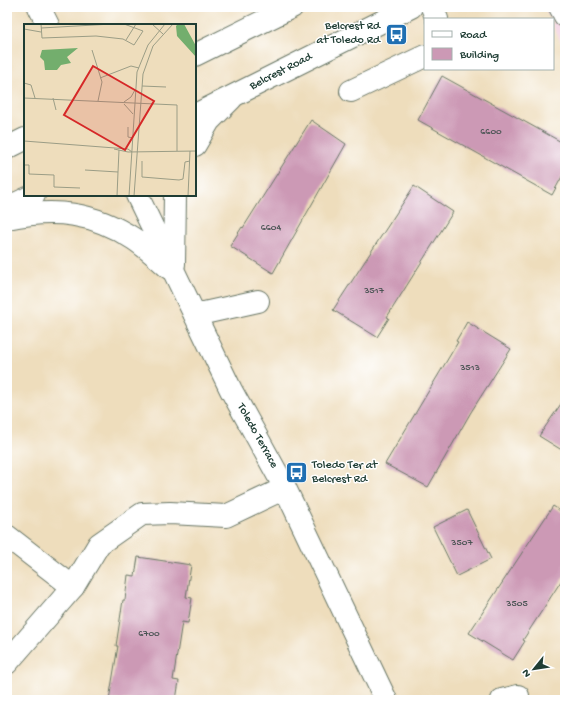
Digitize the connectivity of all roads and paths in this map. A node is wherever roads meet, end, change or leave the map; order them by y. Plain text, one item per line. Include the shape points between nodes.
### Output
1 (39, 7) edge
2 (292, 7) edge
3 (411, 7) edge
4 (432, 7) edge
5 (560, 7) edge
6 (565, 16) edge
7 (438, 18) edge
8 (48, 24) edge
9 (196, 55) edge
10 (424, 56) edge
11 (351, 91) dead end
12 (234, 96) junction
13 (196, 115) edge
14 (24, 140) edge
15 (196, 143) edge
16 (7, 148) edge
17 (32, 196) edge
18 (137, 196) edge
19 (175, 196) edge
20 (7, 208) edge
21 (7, 218) edge
22 (175, 273) junction
23 (258, 301) dead end
24 (195, 315) junction
25 (285, 488) junction
26 (7, 536) edge
27 (73, 587) junction
28 (7, 663) edge
29 (386, 700) edge

1 - 8 street
2 - 9 street
3 - 12 street, Belcrest Road
4 - 7 street
5 - 6 street
10 - 11 street
12 - 13 street, Belcrest Road
12 - 15 street via 209,121
14 - 16 street
17 - 20 street
18 - 22 street, Toledo Terrace
19 - 22 street
21 - 22 street via 55,212 85,216 134,239
22 - 24 street, Toledo Terrace
23 - 24 street
24 - 25 street, Toledo Terrace
25 - 27 street via 226,516 142,514 99,544
25 - 29 street, Toledo Terrace
26 - 27 street
27 - 28 street

